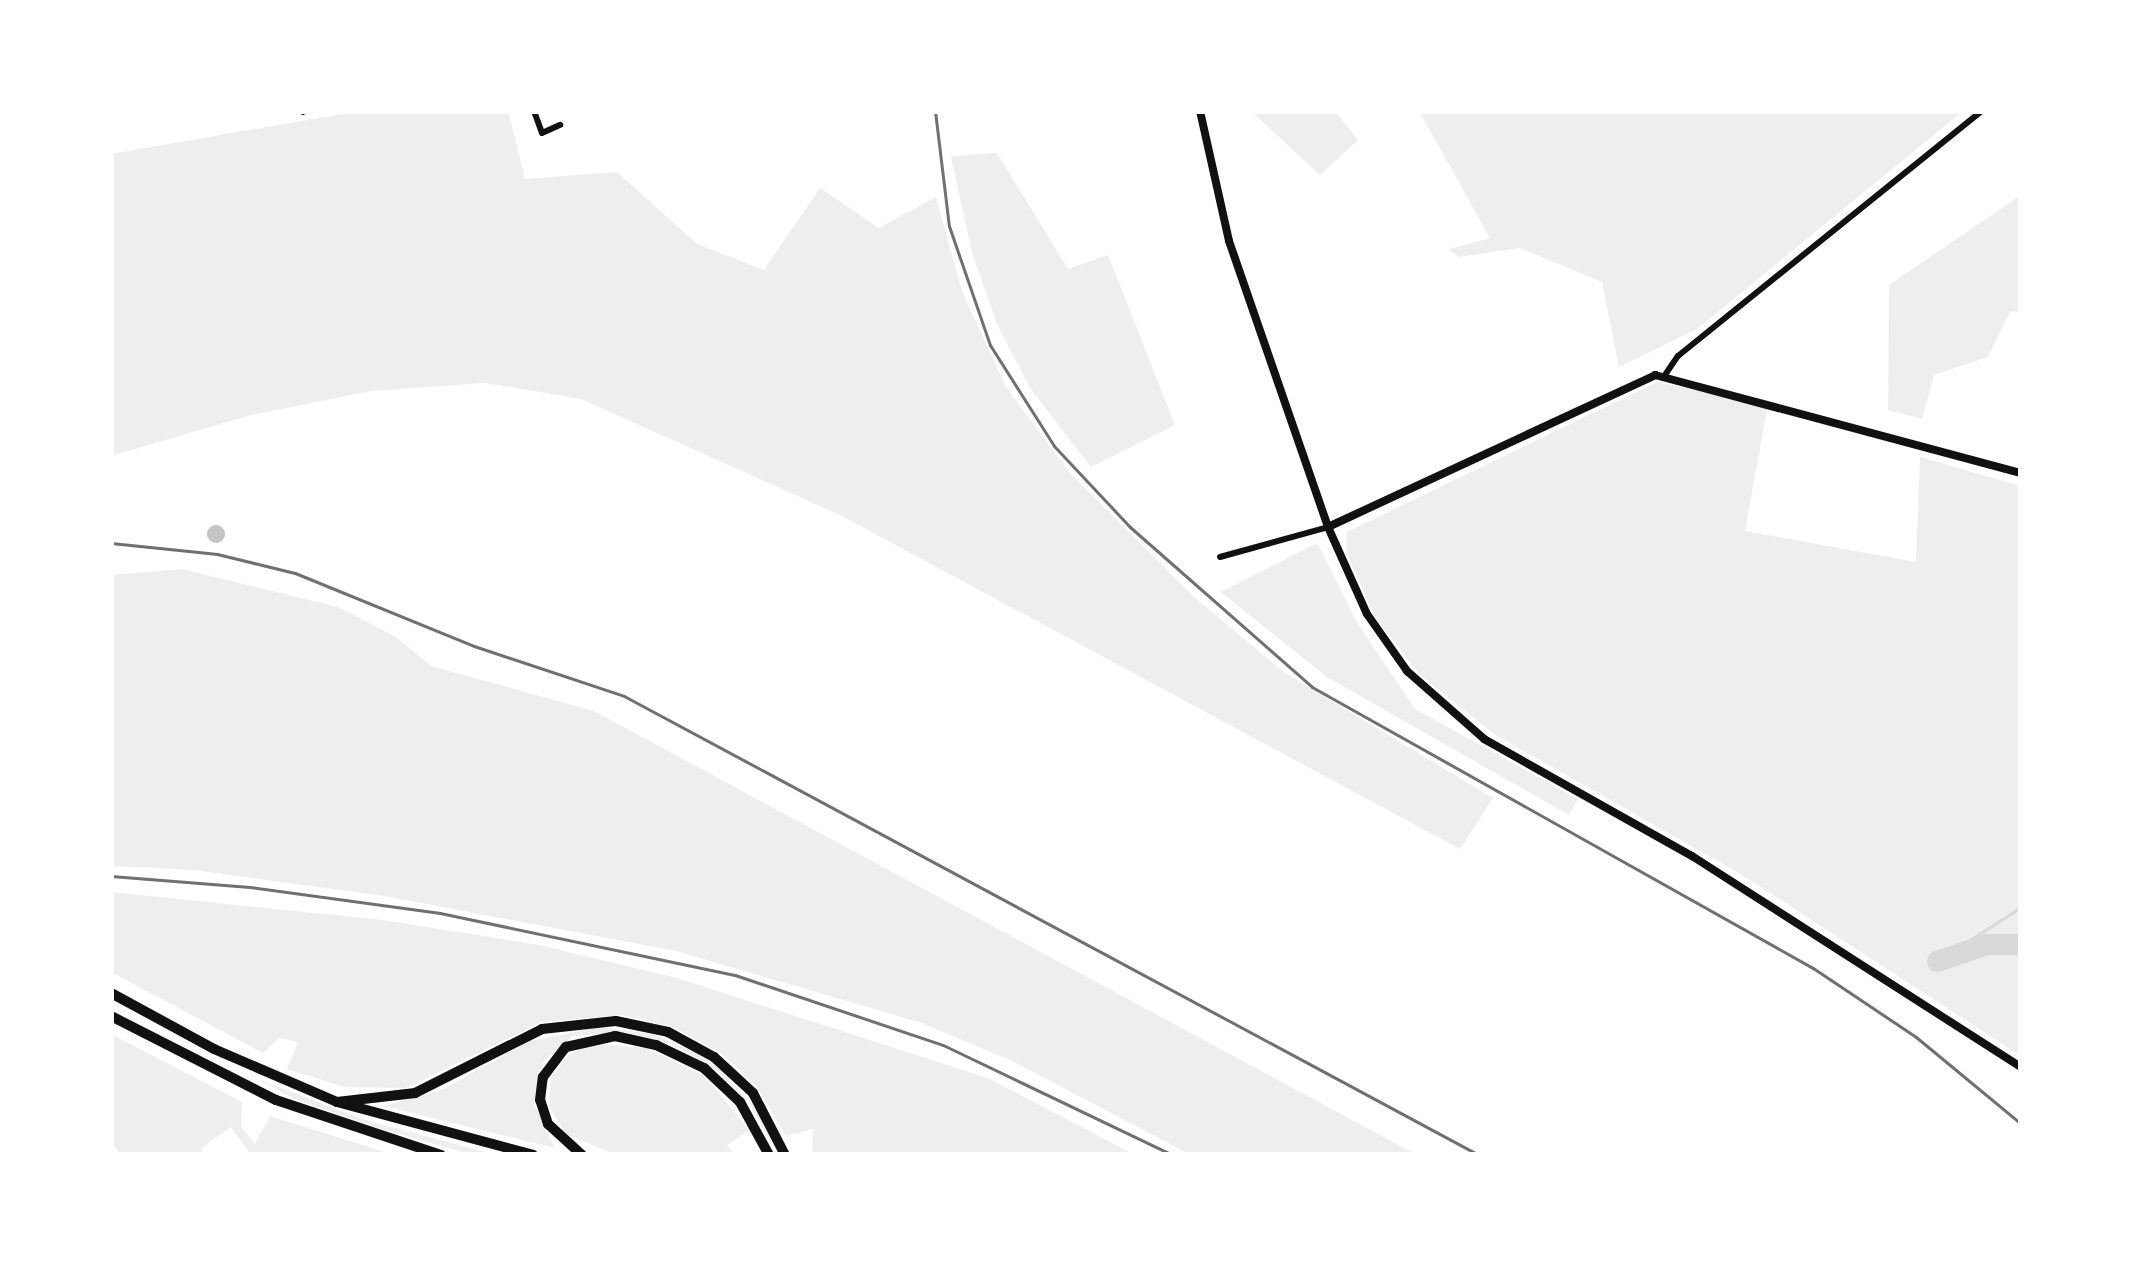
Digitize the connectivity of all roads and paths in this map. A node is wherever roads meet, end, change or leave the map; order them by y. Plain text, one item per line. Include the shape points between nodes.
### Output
1 (534, 111) edge
2 (1200, 111) edge
3 (1982, 111) edge
4 (560, 125) dead end
5 (1665, 375) junction
6 (2021, 472) edge
7 (1328, 527) junction
8 (1220, 557) dead end
9 (111, 993) edge
10 (111, 1016) edge
11 (2021, 1067) edge
12 (337, 1102) junction
13 (441, 1155) edge
14 (532, 1155) edge
15 (582, 1155) edge
16 (769, 1155) edge
17 (785, 1155) edge

1 - 4 street via 542,133
2 - 7 street via 1229,241
3 - 5 street via 1678,356
5 - 6 street
5 - 7 street via 1628,383
7 - 8 street
7 - 11 street via 1382,639 1457,720 1727,878
9 - 12 main road
10 - 13 main road via 276,1100
12 - 14 main road
12 - 17 main road via 415,1093 542,1029 616,1021 668,1032 714,1057 753,1093
15 - 16 main road via 548,1124 541,1088 560,1052 599,1037 642,1041 687,1058 731,1091

